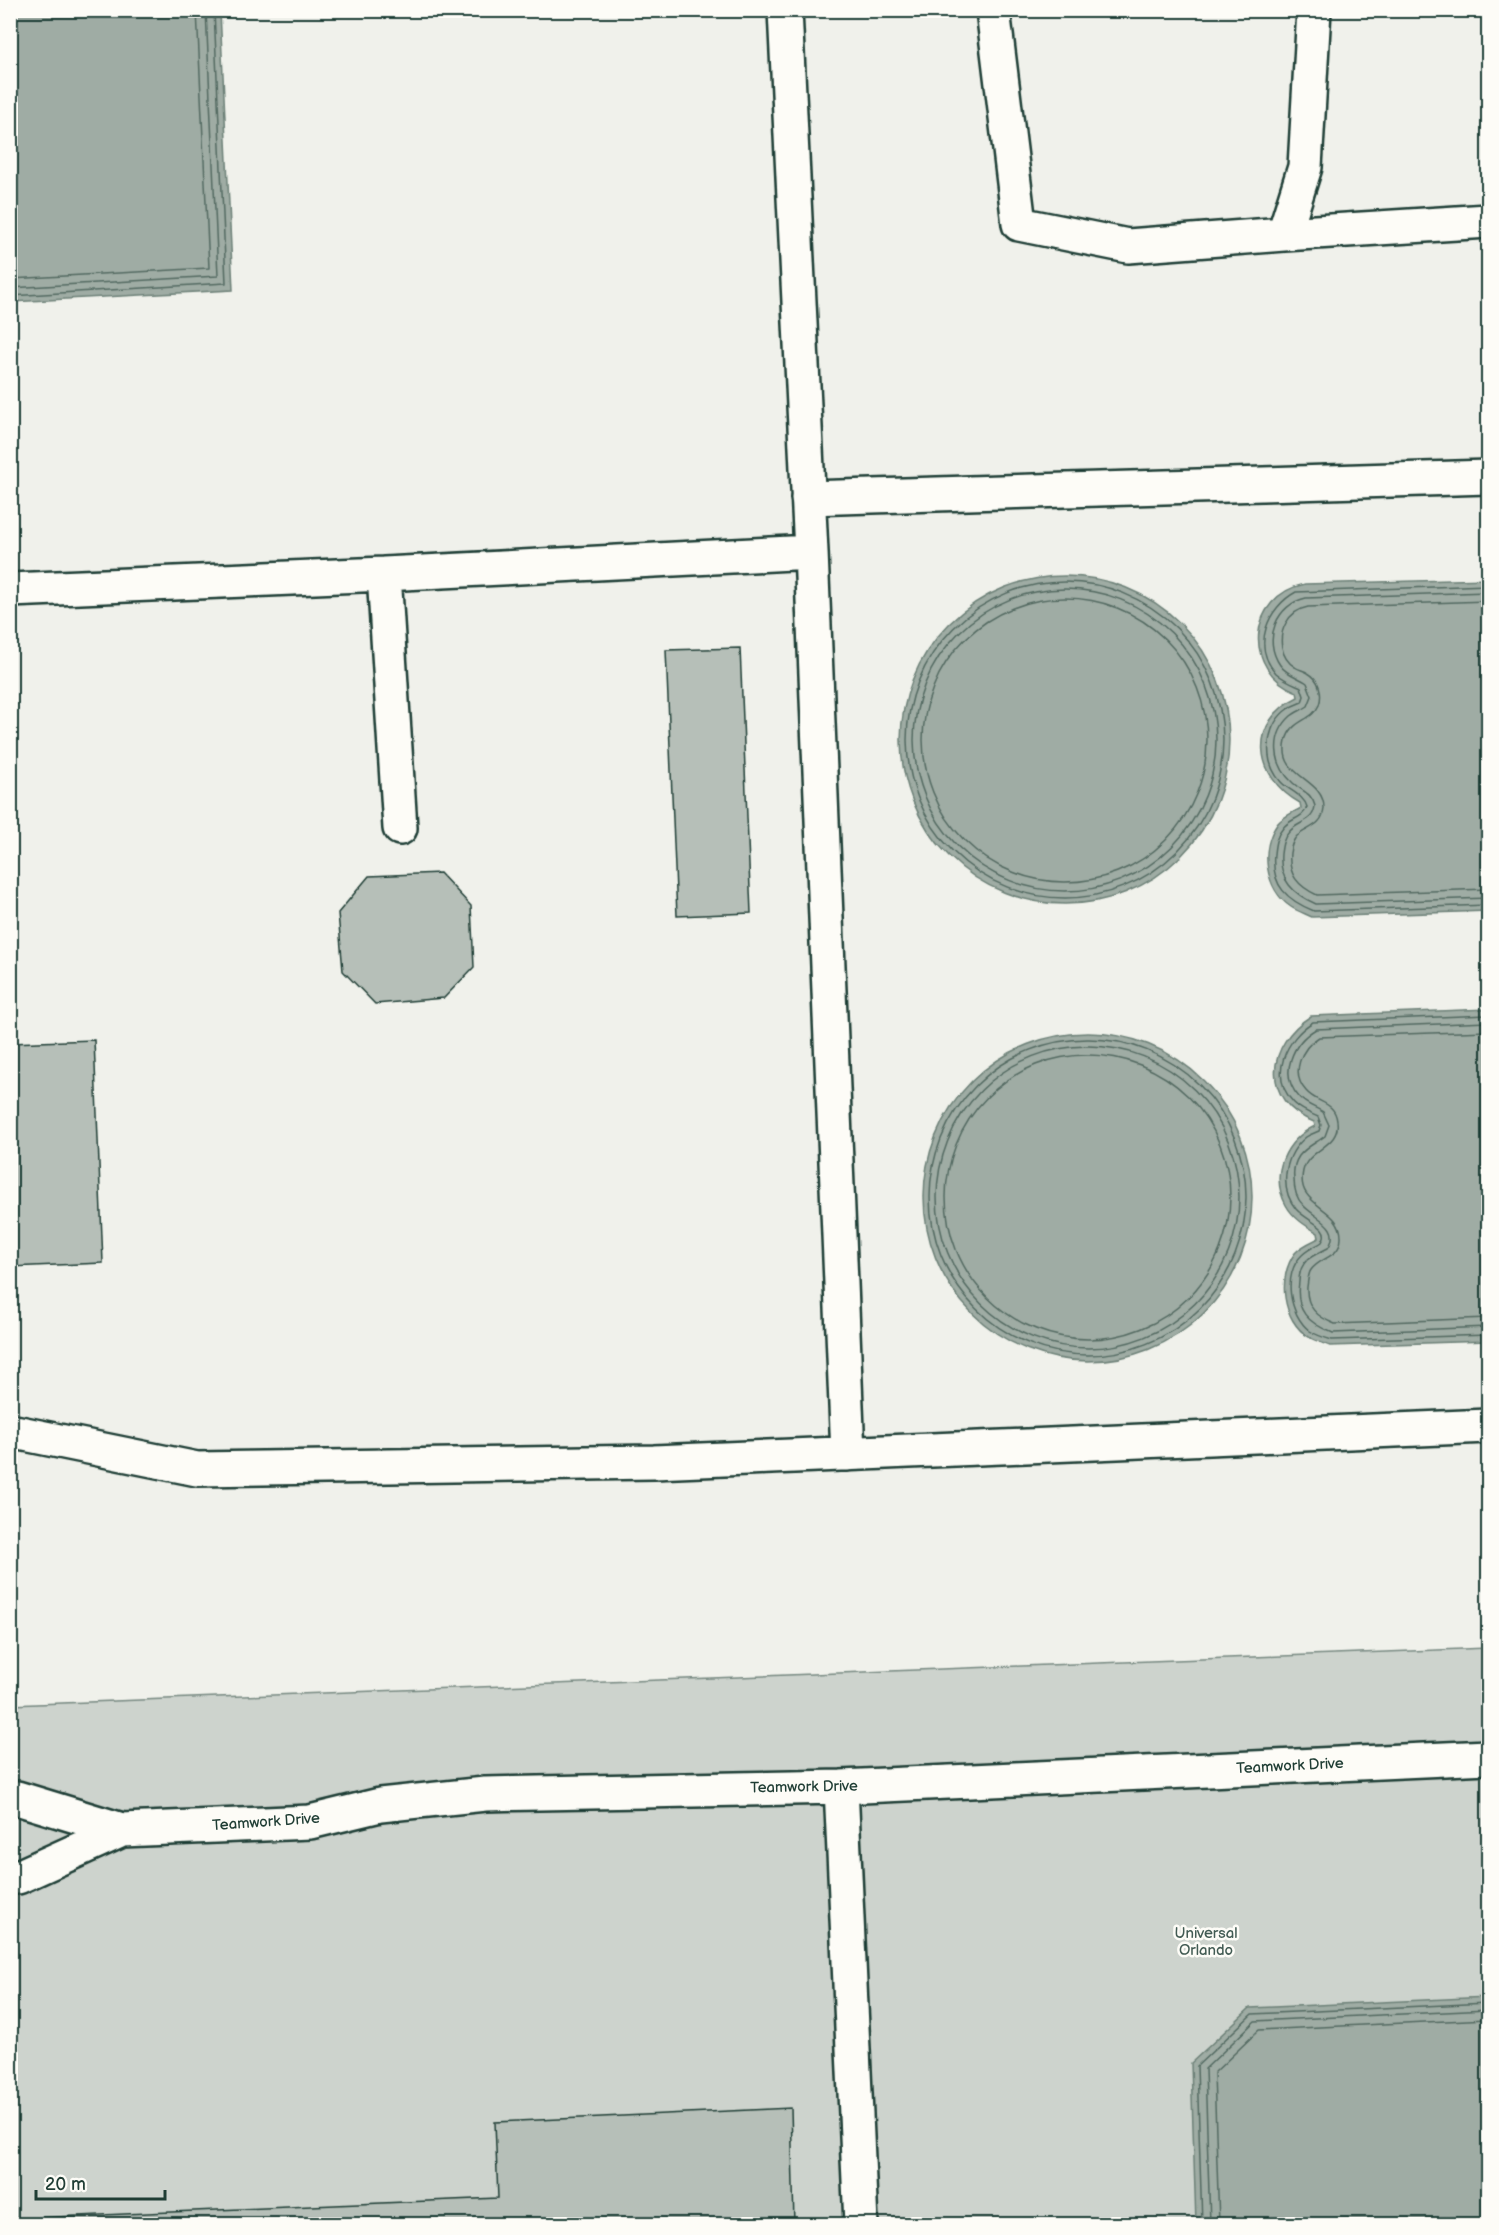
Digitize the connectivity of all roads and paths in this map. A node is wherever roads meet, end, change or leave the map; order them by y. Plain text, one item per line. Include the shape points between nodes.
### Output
1 (785, 10) edge
2 (993, 10) edge
3 (1314, 10) edge
4 (1488, 221) edge
5 (1284, 234) junction
6 (1488, 477) edge
7 (808, 498) junction
8 (811, 552) junction
9 (384, 574) junction
10 (10, 590) edge
11 (400, 828) dead end
12 (1488, 1426) edge
13 (10, 1431) edge
14 (848, 1454) junction
15 (1488, 1757) edge
16 (841, 1787) junction
17 (10, 1798) edge
18 (122, 1830) junction
19 (10, 1877) edge
20 (861, 2224) edge

1 - 7 street
2 - 5 street via 1019,224 1128,246
3 - 5 street via 1305,167
4 - 5 street
6 - 7 street
7 - 8 street
8 - 9 street
8 - 14 street
9 - 10 street
9 - 11 street
12 - 14 street
13 - 14 street via 197,1469 642,1462
15 - 16 street, Teamwork Drive
16 - 18 street, Teamwork Drive via 485,1794 380,1805 310,1822
16 - 20 street
17 - 18 street, Teamwork Drive
18 - 19 street, Teamwork Drive via 18,1877

